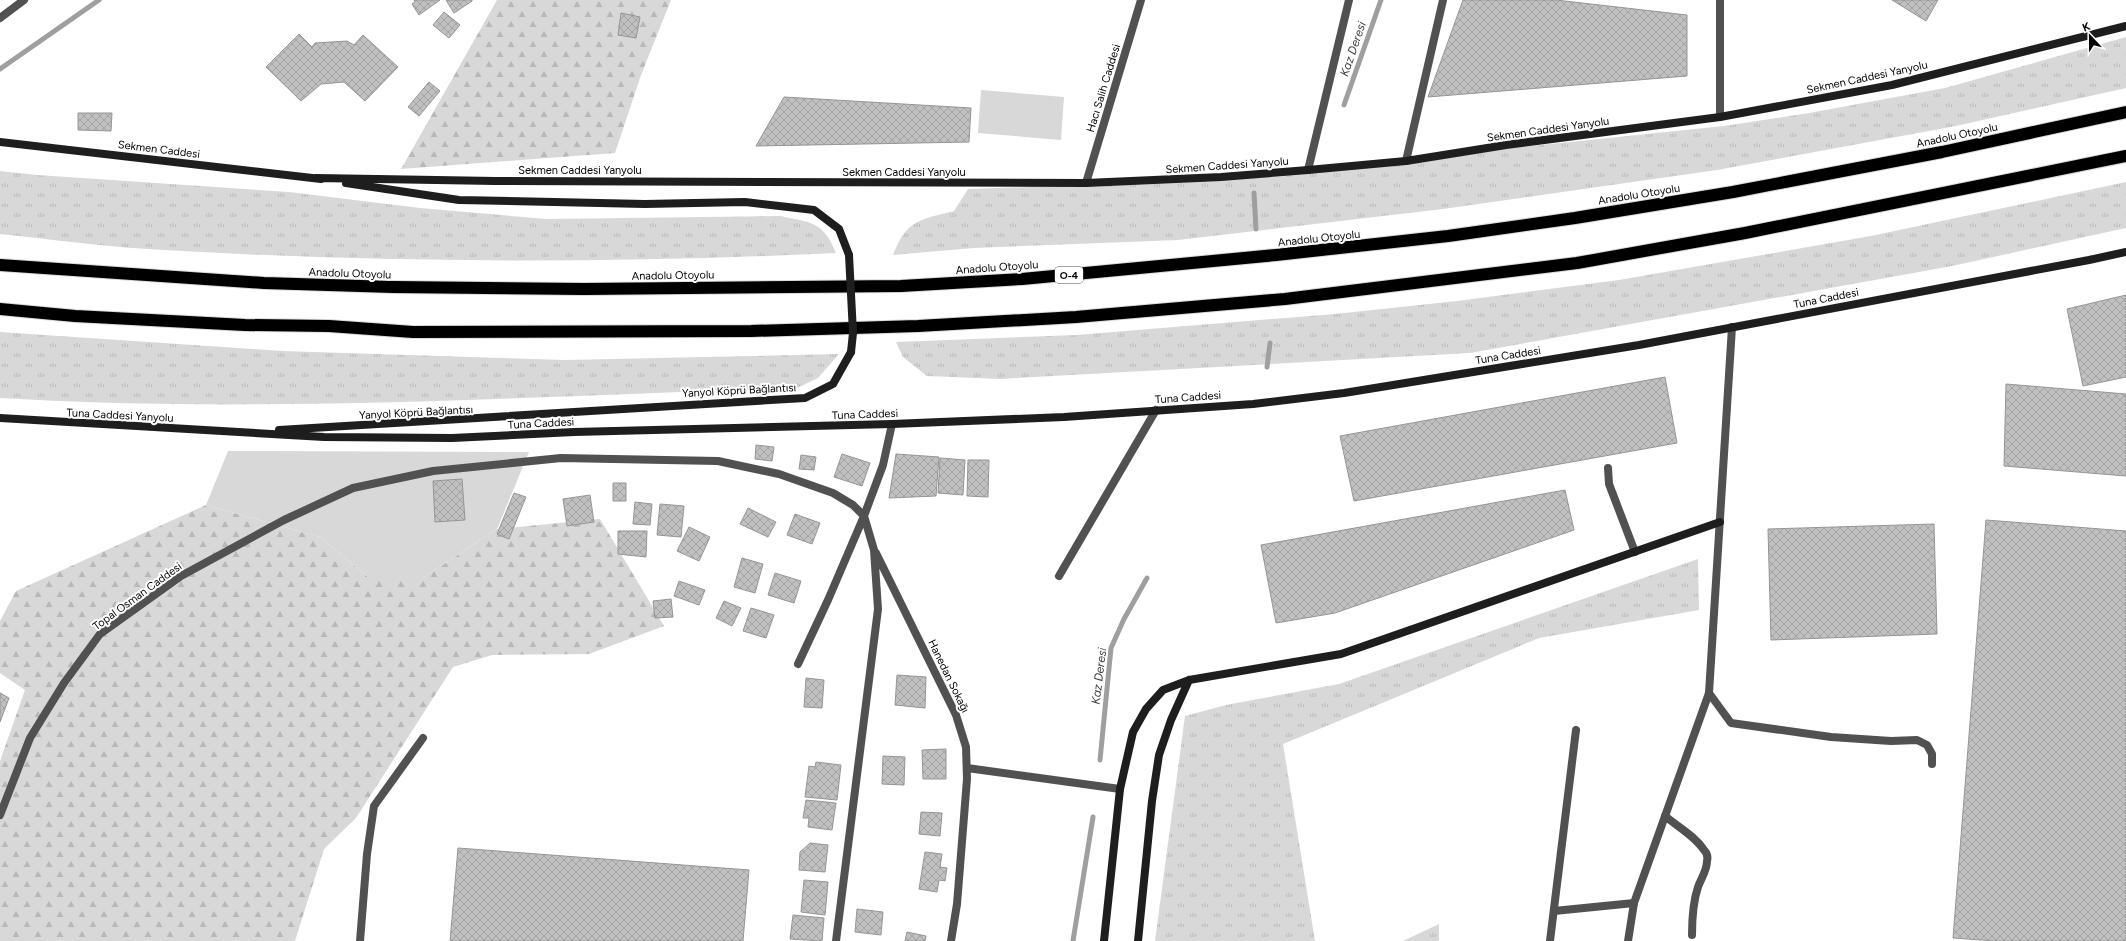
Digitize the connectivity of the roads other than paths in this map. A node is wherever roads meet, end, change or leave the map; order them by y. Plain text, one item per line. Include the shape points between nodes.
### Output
1 (24, 0) edge
2 (1141, 0) edge
3 (1349, 0) edge
4 (1443, 0) edge
5 (1720, 0) edge
6 (0, 18) edge
7 (2126, 26) edge
8 (2126, 112) edge
9 (1720, 117) junction
10 (0, 142) edge
11 (2126, 156) edge
12 (1406, 161) junction
13 (1308, 170) junction
14 (316, 178) junction
15 (1086, 183) junction
16 (2126, 252) edge
17 (0, 265) edge
18 (0, 309) edge
19 (1732, 327) junction
20 (1156, 410) junction
21 (0, 418) edge
22 (892, 424) junction
23 (238, 432) junction
24 (1608, 468) dead end
25 (864, 516) junction
26 (1720, 522) junction
27 (874, 550) junction
28 (1635, 552) junction
29 (1059, 576) dead end
30 (798, 664) dead end
31 (1189, 680) junction
32 (1709, 693) junction
33 (1576, 730) dead end
34 (423, 738) dead end
35 (1932, 764) dead end
36 (967, 768) junction
37 (1120, 789) junction
38 (0, 815) edge
39 (1665, 816) junction
40 (1634, 903) junction
41 (1554, 911) junction
42 (1692, 935) dead end
43 (360, 941) edge
44 (836, 941) edge
45 (951, 941) edge
46 (1104, 941) edge
47 (1138, 941) edge
48 (1550, 941) edge
49 (1628, 941) edge

1 - 6 street
2 - 15 street, Hacı Salih Caddesi
3 - 13 street
4 - 12 street
5 - 9 street
7 - 9 main road, Sekmen Caddesi Yanyolu via 1892,85
8 - 17 highway, Anadolu Otoyolu / O-4 via 1733,192 1575,218 1284,255 1022,279 901,286 592,289 393,287 264,283
9 - 12 main road, Sekmen Caddesi Yanyolu
10 - 14 main road, Sekmen Caddesi
11 - 18 highway via 1745,233 1577,263 1285,299 1076,317 751,332 413,332 329,326 245,325 75,316
12 - 13 main road, Sekmen Caddesi Yanyolu
13 - 15 main road, Sekmen Caddesi Yanyolu
14 - 15 main road, Sekmen Caddesi Yanyolu
14 - 23 main road, Yanyol Köprü Bağlantısı, bridge via 459,200 645,204 745,202 814,210 839,229 849,255 853,333 851,352 833,384 805,398
16 - 19 main road, Tuna Caddesi
19 - 20 main road, Tuna Caddesi via 1639,345 1344,393 1253,404
19 - 26 street
20 - 22 main road, Tuna Caddesi via 1064,417
20 - 29 street
21 - 23 main road, Tuna Caddesi Yanyolu
22 - 23 main road, Tuna Caddesi via 574,432 452,438 324,437
22 - 25 street via 883,466
24 - 28 street via 1609,484
25 - 27 street
25 - 30 street
25 - 38 street, Topal Osman Caddesi via 853,505 833,493 779,474 718,461 560,458 433,472 353,488 284,520 181,576 100,634 64,683 30,738
26 - 28 main road
26 - 32 street
27 - 36 street, Hanedan Sokağı via 956,715 966,747
27 - 44 street via 878,608
28 - 31 main road via 1341,654
31 - 37 main road via 1163,690 1146,709 1133,732
31 - 47 main road via 1171,720 1160,755 1152,801
32 - 35 street via 1731,723 1831,737 1917,740 1927,745 1932,754
32 - 39 street
33 - 41 street
34 - 43 street via 374,806 367,854
36 - 37 street
36 - 45 street, Hanedan Sokağı via 957,904
37 - 46 main road
39 - 40 street
39 - 42 street via 1686,834 1695,838 1706,851 1708,860 1698,887
40 - 41 street
40 - 49 street
41 - 48 street

